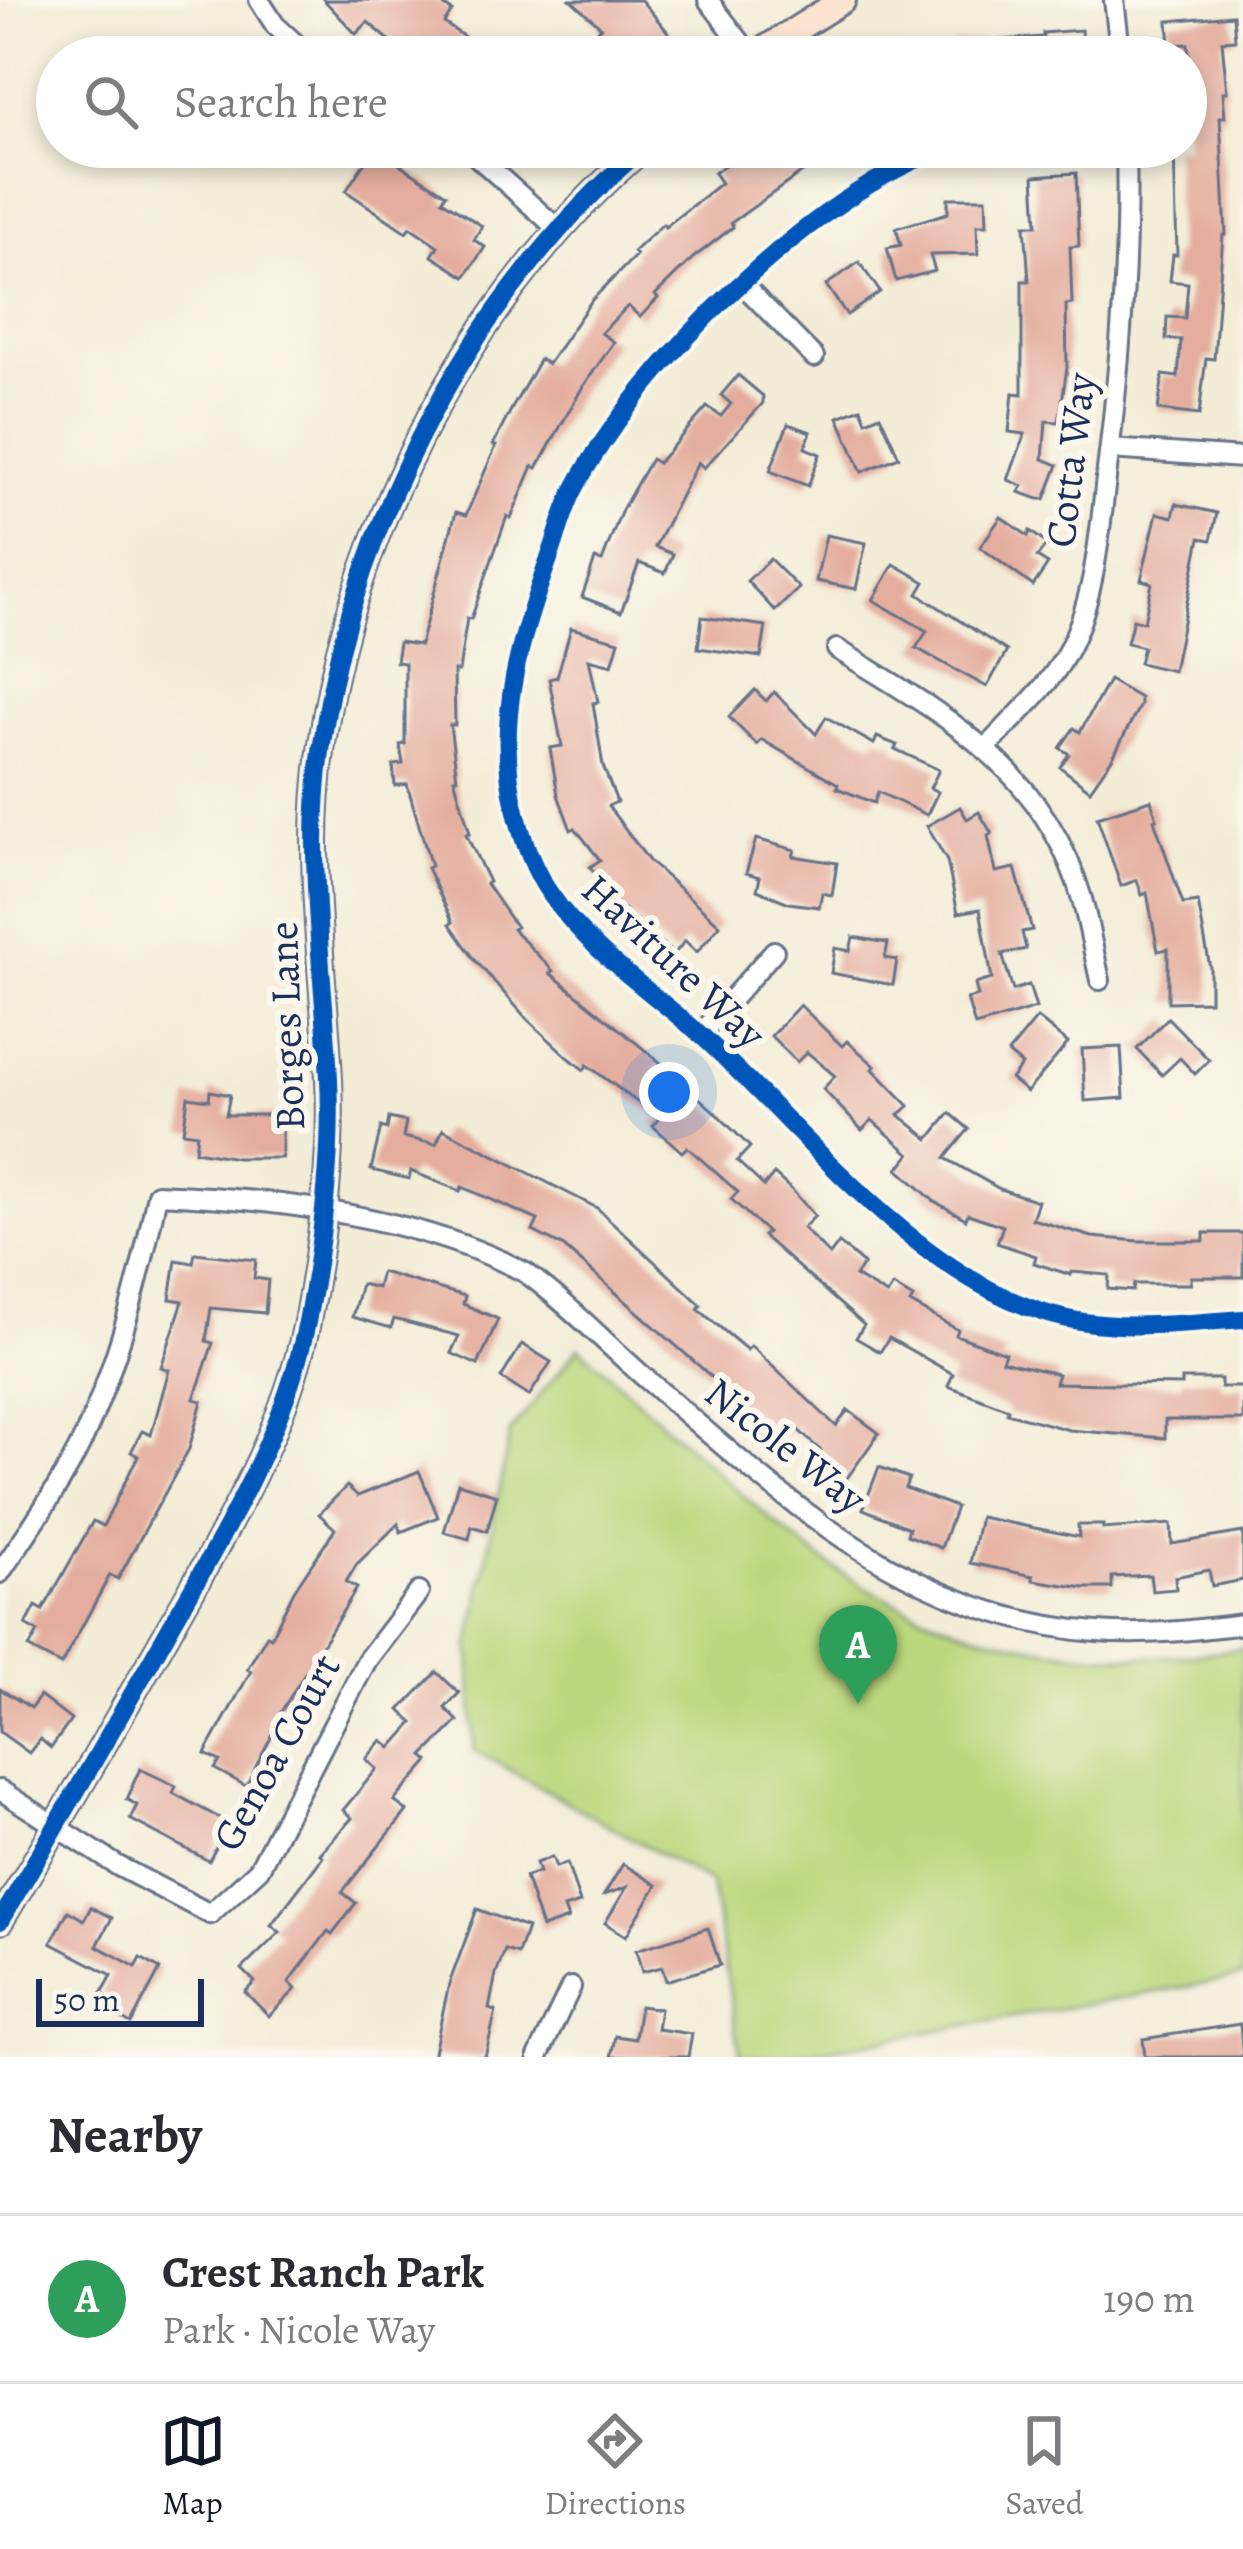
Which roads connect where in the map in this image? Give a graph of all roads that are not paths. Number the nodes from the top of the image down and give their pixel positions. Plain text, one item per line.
1 (259, 0) edge
2 (708, 0) edge
3 (843, 0) edge
4 (1114, 0) edge
5 (287, 36) edge
6 (736, 36) edge
7 (786, 36) edge
8 (1118, 36) edge
9 (490, 168) edge
10 (622, 168) edge
11 (901, 168) edge
12 (1127, 168) edge
13 (558, 229) junction
14 (742, 284) junction
15 (814, 357) dead end
16 (1110, 449) junction
17 (1243, 458) edge
18 (837, 649) dead end
19 (987, 747) junction
20 (774, 951) dead end
21 (1100, 980) dead end
22 (700, 1035) junction
23 (324, 1213) junction
24 (1243, 1319) edge
25 (0, 1573) edge
26 (419, 1592) dead end
27 (1243, 1624) edge
28 (0, 1790) edge
29 (56, 1828) junction
30 (0, 1922) edge
31 (571, 1987) dead end
32 (538, 2057) edge

1 - 5 street
2 - 6 street
3 - 7 street
4 - 8 street
9 - 13 street
10 - 13 street, Borges Lane
11 - 14 street, Haviture Way
12 - 16 street, Cotta Way
13 - 23 street, Borges Lane
14 - 15 street
14 - 22 street, Haviture Way
16 - 17 street
16 - 19 street, Cotta Way
18 - 19 street
19 - 21 street
20 - 22 street
22 - 24 street, Haviture Way
23 - 25 street, Nicole Way
23 - 27 street, Nicole Way
23 - 29 street, Borges Lane
26 - 29 street, Genoa Court
28 - 29 street
29 - 30 street, Borges Lane
31 - 32 street

